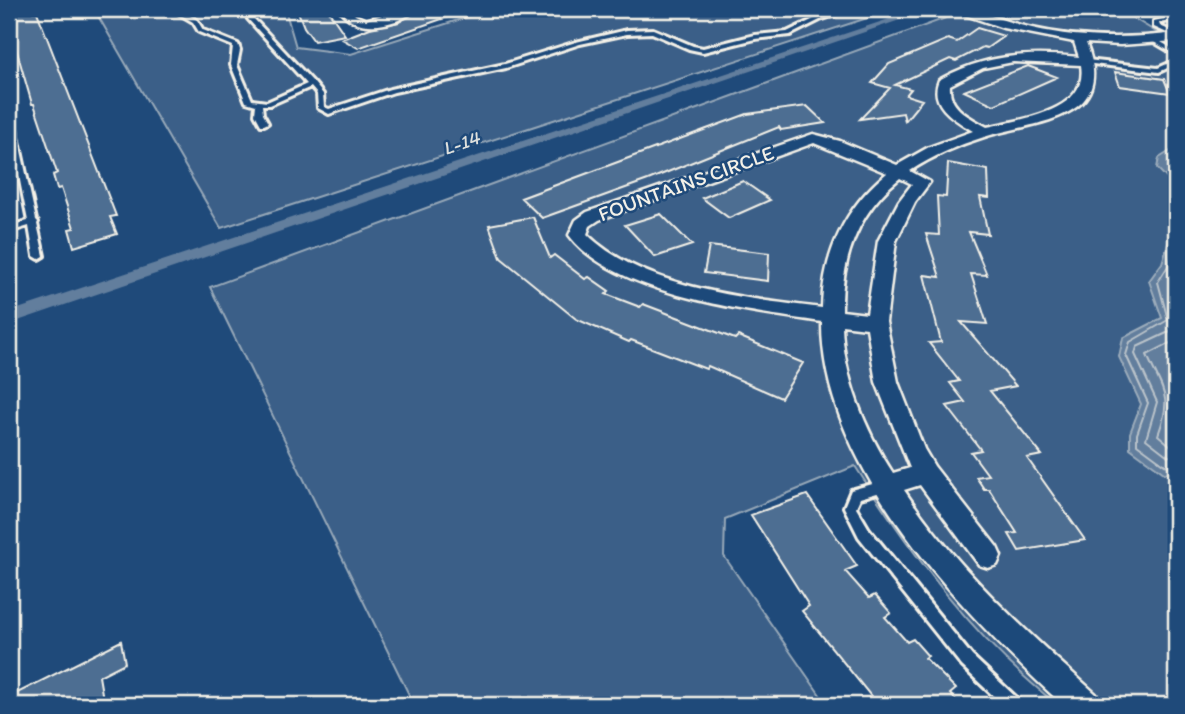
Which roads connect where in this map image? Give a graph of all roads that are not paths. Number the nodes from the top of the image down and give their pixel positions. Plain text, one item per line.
1 (174, 9) edge
2 (261, 9) edge
3 (345, 9) edge
4 (412, 9) edge
5 (851, 9) edge
6 (934, 9) edge
7 (953, 11) edge
8 (1176, 18) edge
9 (1176, 36) edge
10 (1078, 38) junction
11 (1154, 40) junction
12 (1176, 54) edge
13 (1087, 62) junction
14 (1176, 62) edge
15 (312, 85) junction
16 (258, 105) junction
17 (9, 109) edge
18 (329, 112) junction
19 (325, 121) dead end
20 (264, 123) dead end
21 (985, 132) junction
22 (900, 171) junction
23 (34, 222) junction
24 (9, 229) edge
25 (39, 256) dead end
26 (830, 316) junction
27 (876, 322) junction
28 (925, 473) junction
29 (888, 485) junction
30 (988, 556) dead end
31 (1014, 705) edge
32 (1084, 705) edge

1 - 16 lane
2 - 15 lane
3 - 4 street
5 - 18 lane
6 - 7 lane
7 - 10 street
8 - 9 lane
9 - 11 street
10 - 11 street
10 - 13 street
11 - 12 lane
13 - 14 lane
13 - 21 street
13 - 21 street
15 - 16 lane
15 - 18 lane
16 - 20 lane
17 - 23 lane
18 - 19 lane
21 - 22 street
22 - 26 street
22 - 26 street, FOUNTAINS CIRCLE
22 - 27 street
23 - 24 lane
23 - 25 lane
26 - 27 street
26 - 29 street
27 - 28 street
28 - 29 street
28 - 30 street
29 - 31 lane
29 - 32 street

